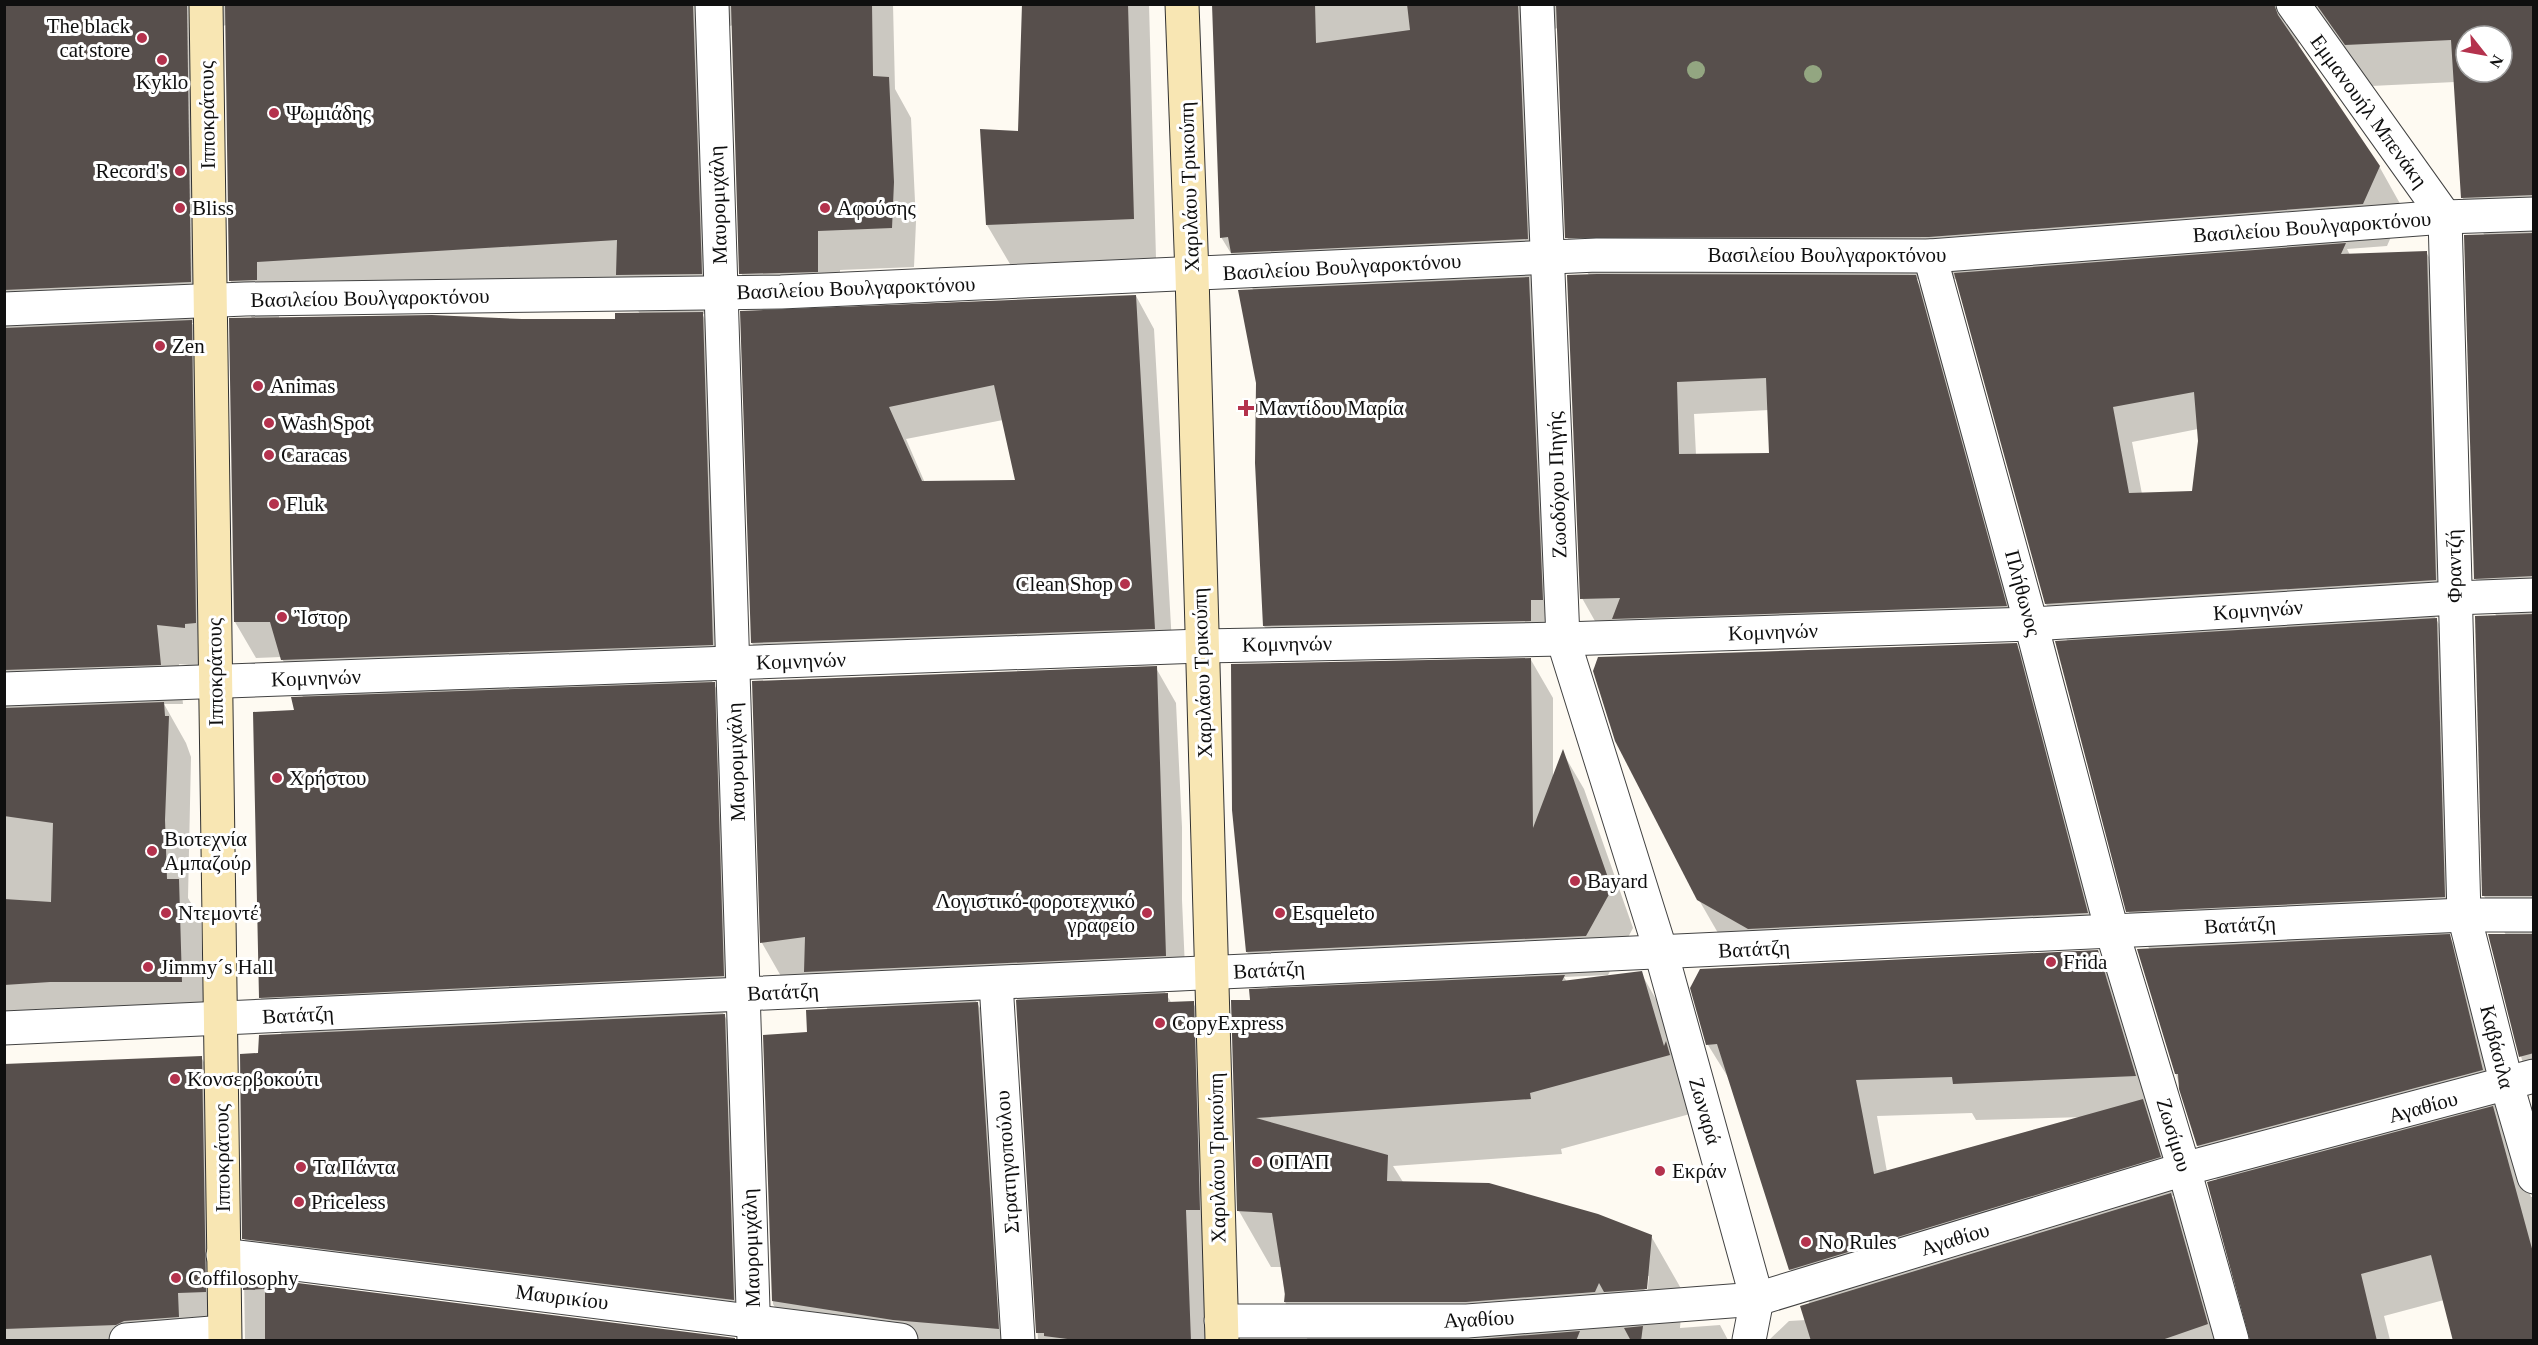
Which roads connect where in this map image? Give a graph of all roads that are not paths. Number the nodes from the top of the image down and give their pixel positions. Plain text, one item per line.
1 (206, 4) edge
2 (712, 4) edge
3 (1182, 4) edge
4 (1537, 4) edge
5 (2293, 4) edge
6 (2534, 214) edge
7 (2445, 217) junction
8 (1930, 256) junction
9 (1547, 257) junction
10 (1192, 275) junction
11 (721, 293) junction
12 (210, 301) junction
13 (4, 309) edge
14 (2534, 595) edge
15 (2454, 598) junction
16 (2031, 624) junction
17 (1563, 639) junction
18 (1201, 646) junction
19 (733, 663) junction
20 (216, 681) junction
21 (4, 689) edge
22 (2464, 915) junction
23 (2534, 915) edge
24 (2112, 931) junction
25 (1661, 952) junction
26 (1213, 972) junction
27 (996, 983) junction
28 (743, 994) junction
29 (220, 1018) junction
30 (4, 1028) edge
31 (2520, 1081) edge
32 (2184, 1169) junction
33 (2534, 1177) edge
34 (223, 1255) junction
35 (1757, 1299) junction
36 (754, 1331) edge
37 (1221, 1331) edge
38 (1466, 1331) edge
39 (224, 1336) edge
40 (126, 1340) edge
41 (901, 1341) edge
42 (1018, 1341) edge
43 (1749, 1341) edge
44 (2232, 1341) edge

1 - 12 street, Ιπποκράτους
2 - 11 street, Μαυρομιχάλη
3 - 10 street, Χαριλάου Τρικούπη
4 - 9 street, Ζωοδόχου Πηγής
5 - 7 street, Εμμανουήλ Μπενάκη
6 - 7 street, Βασιλείου Βουλγαροκτόνου
7 - 8 street, Βασιλείου Βουλγαροκτόνου
7 - 15 street, Φραντζή
8 - 9 street, Βασιλείου Βουλγαροκτόνου
8 - 16 street, Πλήθωνος
9 - 10 street, Βασιλείου Βουλγαροκτόνου
9 - 17 street, Ζωοδόχου Πηγής
10 - 11 street, Βασιλείου Βουλγαροκτόνου
10 - 18 street, Χαριλάου Τρικούπη
11 - 12 street, Βασιλείου Βουλγαροκτόνου
11 - 19 street, Μαυρομιχάλη
12 - 13 street, Βασιλείου Βουλγαροκτόνου
12 - 20 street, Ιπποκράτους
14 - 15 street, Κομνηνών
15 - 16 street, Κομνηνών
15 - 22 street, Φραντζή
16 - 17 street, Κομνηνών
16 - 24 street, Πλήθωνος
17 - 18 street, Κομνηνών
17 - 25 street, Ζωοδόχου Πηγής
18 - 19 street, Κομνηνών
18 - 26 street, Χαριλάου Τρικούπη
19 - 20 street, Κομνηνών
19 - 28 street, Μαυρομιχάλη
20 - 21 street, Κομνηνών
20 - 29 street, Ιπποκράτους
22 - 23 street, Βατάτζη
22 - 24 street, Βατάτζη
22 - 31 street, Καβάσιλα
24 - 25 street, Βατάτζη
24 - 32 street, Ζωσίμου
25 - 26 street, Βατάτζη
25 - 35 street, Ζωναρά
26 - 27 street, Βατάτζη
26 - 37 street, Χαριλάου Τρικούπη
27 - 28 street, Βατάτζη
27 - 42 street, Στρατηγοπούλου
28 - 29 street, Βατάτζη
28 - 36 street, Μαυρομιχάλη
29 - 30 street, Βατάτζη
29 - 34 street, Ιπποκράτους
31 - 32 street, Αγαθίου
31 - 33 street, Καβάσιλα
32 - 35 street, Αγαθίου
32 - 44 street, Ζωσίμου
34 - 36 street, Μαυρικίου
34 - 39 street, Ιπποκράτους
35 - 38 street, Αγαθίου
35 - 43 street, Ζωναρά
36 - 41 street, Μαυρικίου
37 - 38 street, Αγαθίου
39 - 40 street

